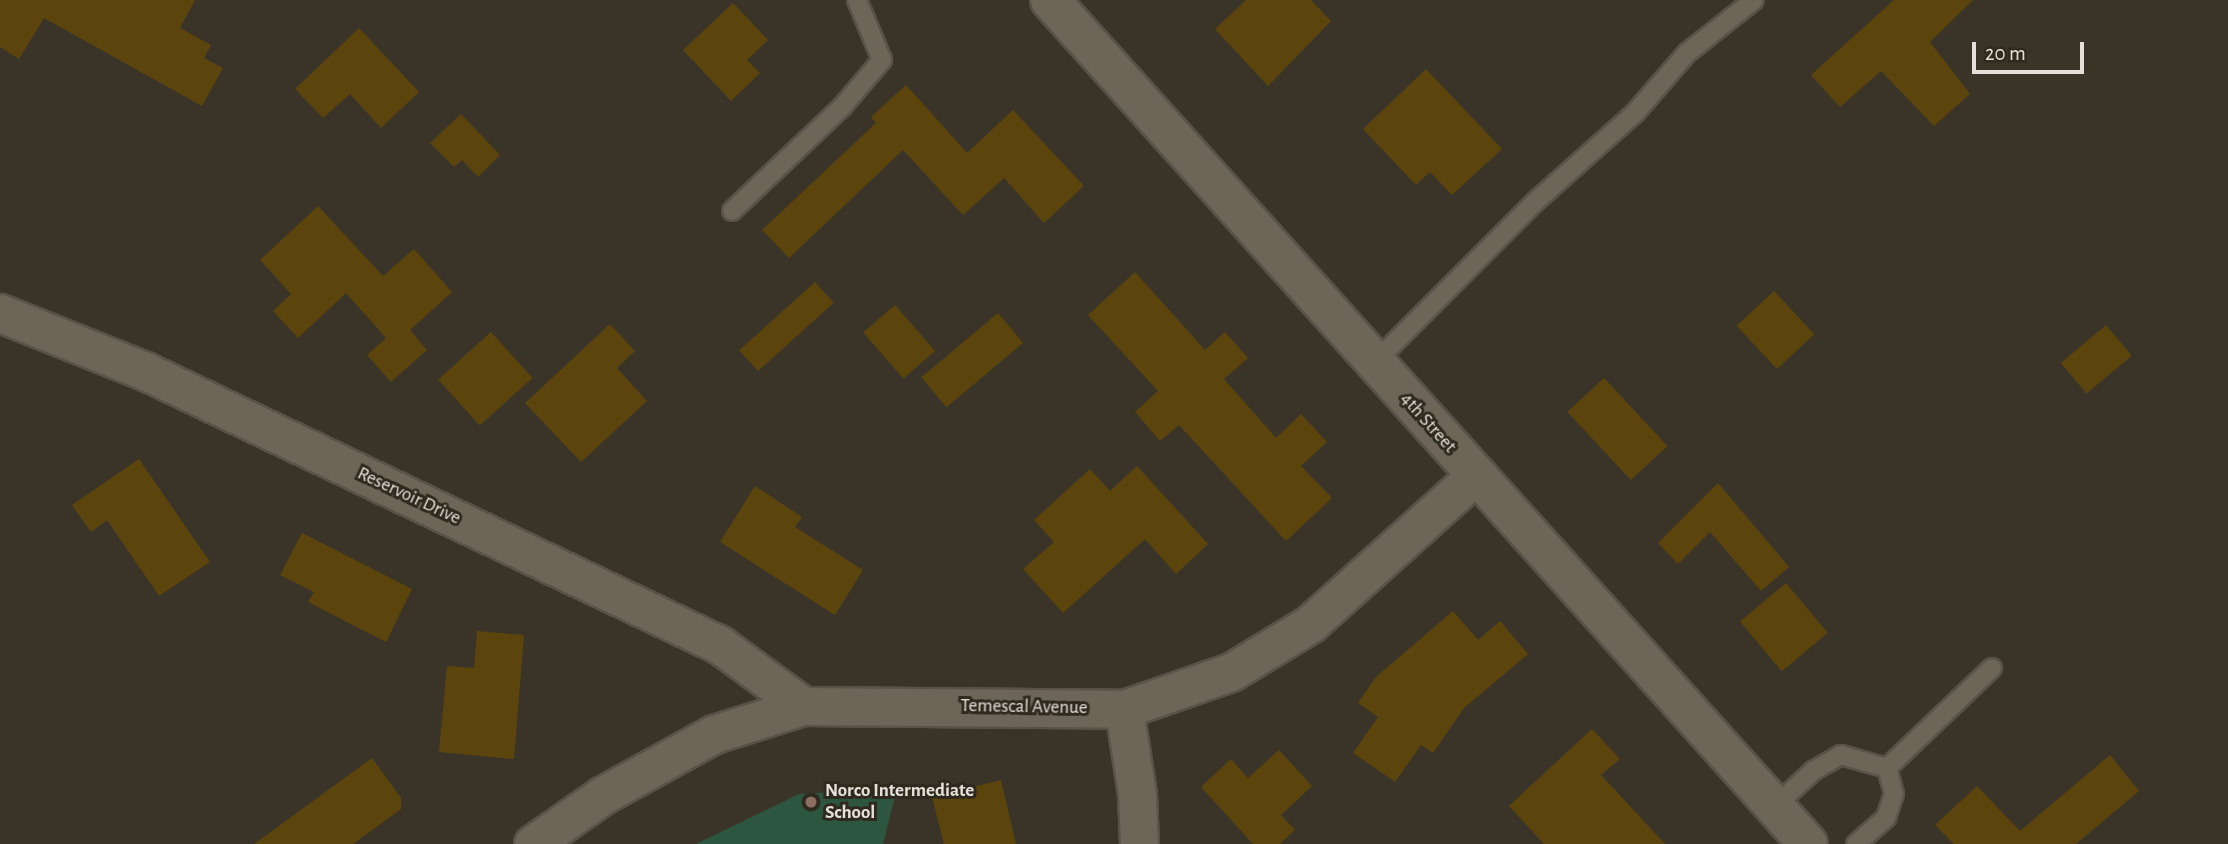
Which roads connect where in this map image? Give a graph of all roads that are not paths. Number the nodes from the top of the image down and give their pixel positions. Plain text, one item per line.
1 (857, 0) edge
2 (1050, 0) edge
3 (1754, 0) edge
4 (732, 211) dead end
5 (0, 313) edge
6 (1374, 363) junction
7 (1475, 476) junction
8 (1992, 668) dead end
9 (803, 706) junction
10 (1124, 709) junction
11 (1887, 768) junction
12 (1774, 807) junction
13 (533, 844) edge
14 (1139, 844) edge
15 (1808, 844) edge
16 (1856, 844) edge

1 - 4 lane
2 - 6 street, 4th Street
3 - 6 lane
5 - 9 street, Reservoir Drive
6 - 7 street, 4th Street
7 - 10 street, Temescal Avenue
7 - 12 street, 4th Street
8 - 11 lane
9 - 10 street, Temescal Avenue
9 - 13 street, Temescal Avenue
10 - 14 street
11 - 12 lane
11 - 16 lane
12 - 15 street, 4th Street

